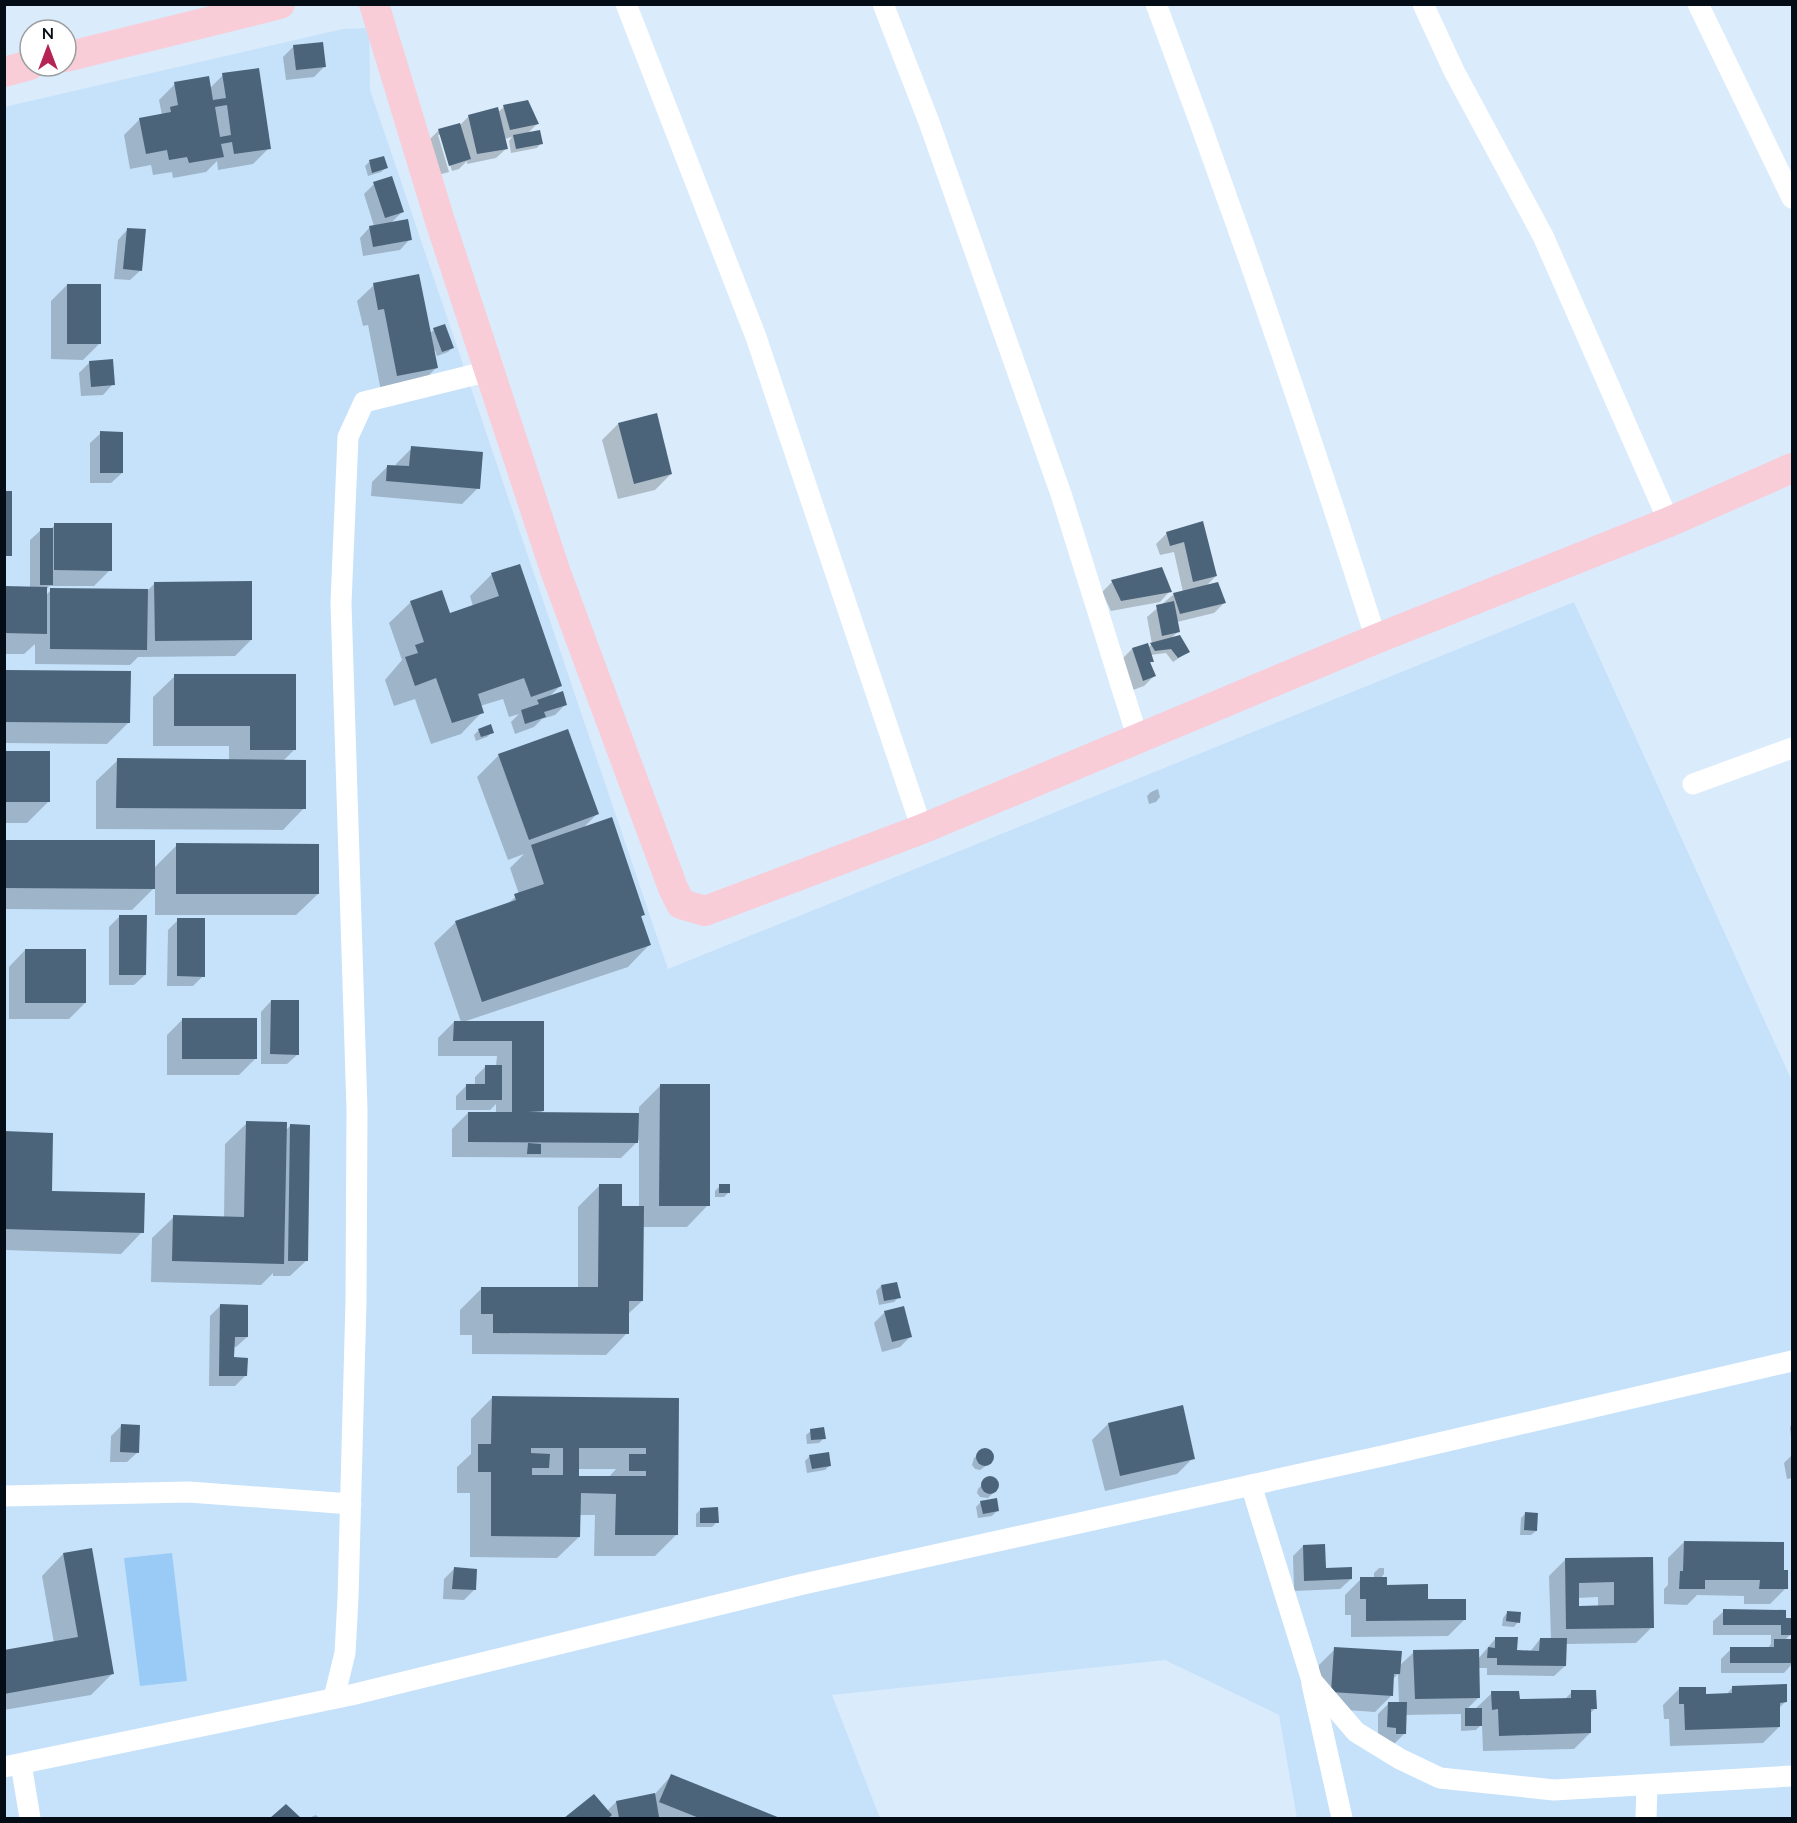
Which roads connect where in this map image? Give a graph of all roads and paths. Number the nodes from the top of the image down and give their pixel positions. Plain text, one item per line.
1 (280, 4) edge
2 (374, 4) edge
3 (626, 4) edge
4 (883, 4) edge
5 (1156, 4) edge
6 (1423, 4) edge
7 (1698, 4) edge
8 (78, 54) edge
9 (1792, 198) edge
10 (489, 371) junction
11 (1792, 468) edge
12 (1669, 522) junction
13 (1376, 639) junction
14 (1138, 739) junction
15 (1792, 748) edge
16 (1693, 784) dead end
17 (922, 829) junction
18 (1792, 1361) edge
19 (1251, 1485) junction
20 (4, 1496) edge
21 (351, 1504) junction
22 (1311, 1681) junction
23 (334, 1698) junction
24 (13, 1766) edge
25 (1792, 1776) edge
26 (1647, 1785) junction
27 (30, 1818) edge
28 (1342, 1818) edge
29 (1646, 1818) edge

1 - 8 main road
2 - 10 main road
3 - 17 street
4 - 14 street
5 - 13 street
6 - 12 street
7 - 9 street
10 - 17 main road
10 - 21 street
11 - 12 main road
12 - 13 main road
13 - 14 main road
14 - 17 main road
15 - 16 street
18 - 19 street
19 - 22 street
19 - 23 street
20 - 21 street
21 - 23 street
22 - 26 street
22 - 28 street
23 - 24 street
24 - 27 street
25 - 26 street
26 - 29 street

